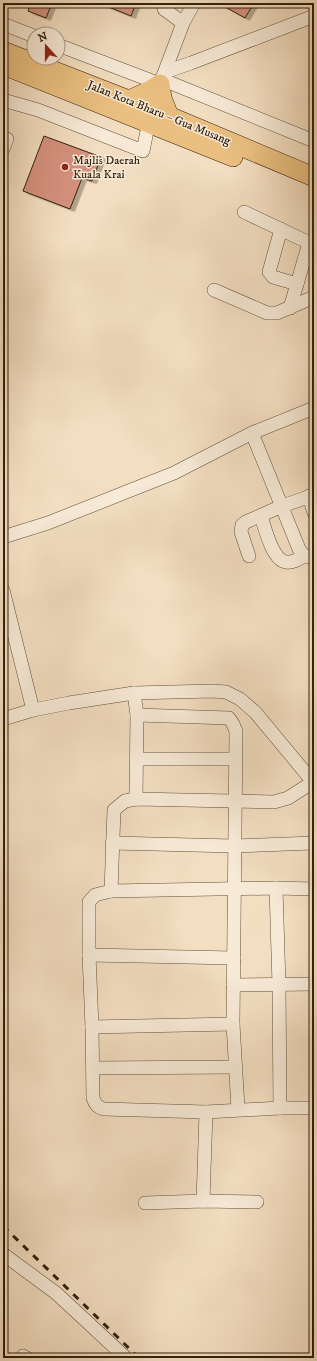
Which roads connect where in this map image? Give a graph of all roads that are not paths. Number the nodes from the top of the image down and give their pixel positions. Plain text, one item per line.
1 (163, 3) edge
2 (194, 3) edge
3 (314, 16) edge
4 (183, 23) junction
5 (3, 24) edge
6 (26, 33) edge
7 (66, 48) edge
8 (3, 50) edge
9 (3, 65) edge
10 (162, 78) junction
11 (3, 100) edge
12 (129, 100) junction
13 (156, 116) junction
14 (3, 137) edge
15 (314, 141) edge
16 (3, 149) edge
17 (314, 177) edge
18 (314, 190) edge
19 (244, 212) dead end
20 (281, 229) junction
21 (312, 244) edge
22 (297, 284) junction
23 (214, 290) dead end
24 (314, 297) edge
25 (290, 308) junction
26 (314, 408) edge
27 (252, 433) junction
28 (311, 496) edge
29 (282, 506) junction
30 (314, 513) edge
31 (261, 516) junction
32 (3, 537) edge
33 (249, 556) dead end
34 (309, 556) edge
35 (3, 590) edge
36 (134, 693) junction
37 (33, 710) junction
38 (137, 715) junction
39 (3, 719) edge
40 (137, 759) junction
41 (235, 760) junction
42 (314, 782) edge
43 (136, 800) junction
44 (235, 802) junction
45 (314, 842) edge
46 (112, 843) junction
47 (234, 846) junction
48 (276, 888) junction
49 (233, 889) junction
50 (314, 889) edge
51 (111, 891) junction
52 (89, 956) junction
53 (234, 958) junction
54 (314, 984) edge
55 (233, 985) junction
56 (279, 985) junction
57 (233, 1024) junction
58 (92, 1027) junction
59 (235, 1067) junction
60 (93, 1068) junction
61 (280, 1108) junction
62 (314, 1108) edge
63 (238, 1109) junction
64 (206, 1112) junction
65 (203, 1201) junction
66 (257, 1202) dead end
67 (145, 1203) dead end
68 (3, 1254) edge
69 (126, 1358) edge

1 - 4 street
2 - 4 street
3 - 10 street
4 - 10 street
5 - 6 street
7 - 10 street
8 - 12 highway, Jalan Kota Bharu – Gua Musang
9 - 13 highway, Jalan Kota Bharu – Gua Musang
10 - 12 highway
10 - 13 highway
10 - 15 street
11 - 13 street
12 - 13 highway, Jalan Kota Bharu – Gua Musang
13 - 17 highway, Jalan Kota Bharu – Gua Musang
13 - 18 highway, Jalan Kota Bharu – Gua Musang
14 - 16 street
19 - 20 street
20 - 21 street
20 - 22 street
21 - 22 street
22 - 25 street
23 - 25 street
24 - 25 street
26 - 27 street
27 - 29 street
27 - 32 street
28 - 29 street
28 - 30 street
29 - 31 street
29 - 34 street
31 - 33 street
31 - 34 street
35 - 37 street
36 - 37 street
36 - 38 street
36 - 42 street
37 - 39 street
38 - 40 street
38 - 41 street
40 - 41 street
40 - 43 street
41 - 44 street
42 - 44 street
43 - 44 street
43 - 46 street
44 - 47 street
45 - 47 street
46 - 47 street
46 - 51 street
47 - 49 street
48 - 49 street
48 - 50 street
48 - 56 street
49 - 51 street
49 - 53 street
51 - 52 street
52 - 53 street
52 - 58 street
53 - 55 street
54 - 56 street
55 - 56 street
55 - 57 street
56 - 61 street
57 - 58 street
57 - 59 street
58 - 60 street
59 - 60 street
59 - 63 street
60 - 64 street
61 - 62 street
61 - 63 street
63 - 64 street
64 - 65 street
65 - 66 street
65 - 67 street
68 - 69 street

